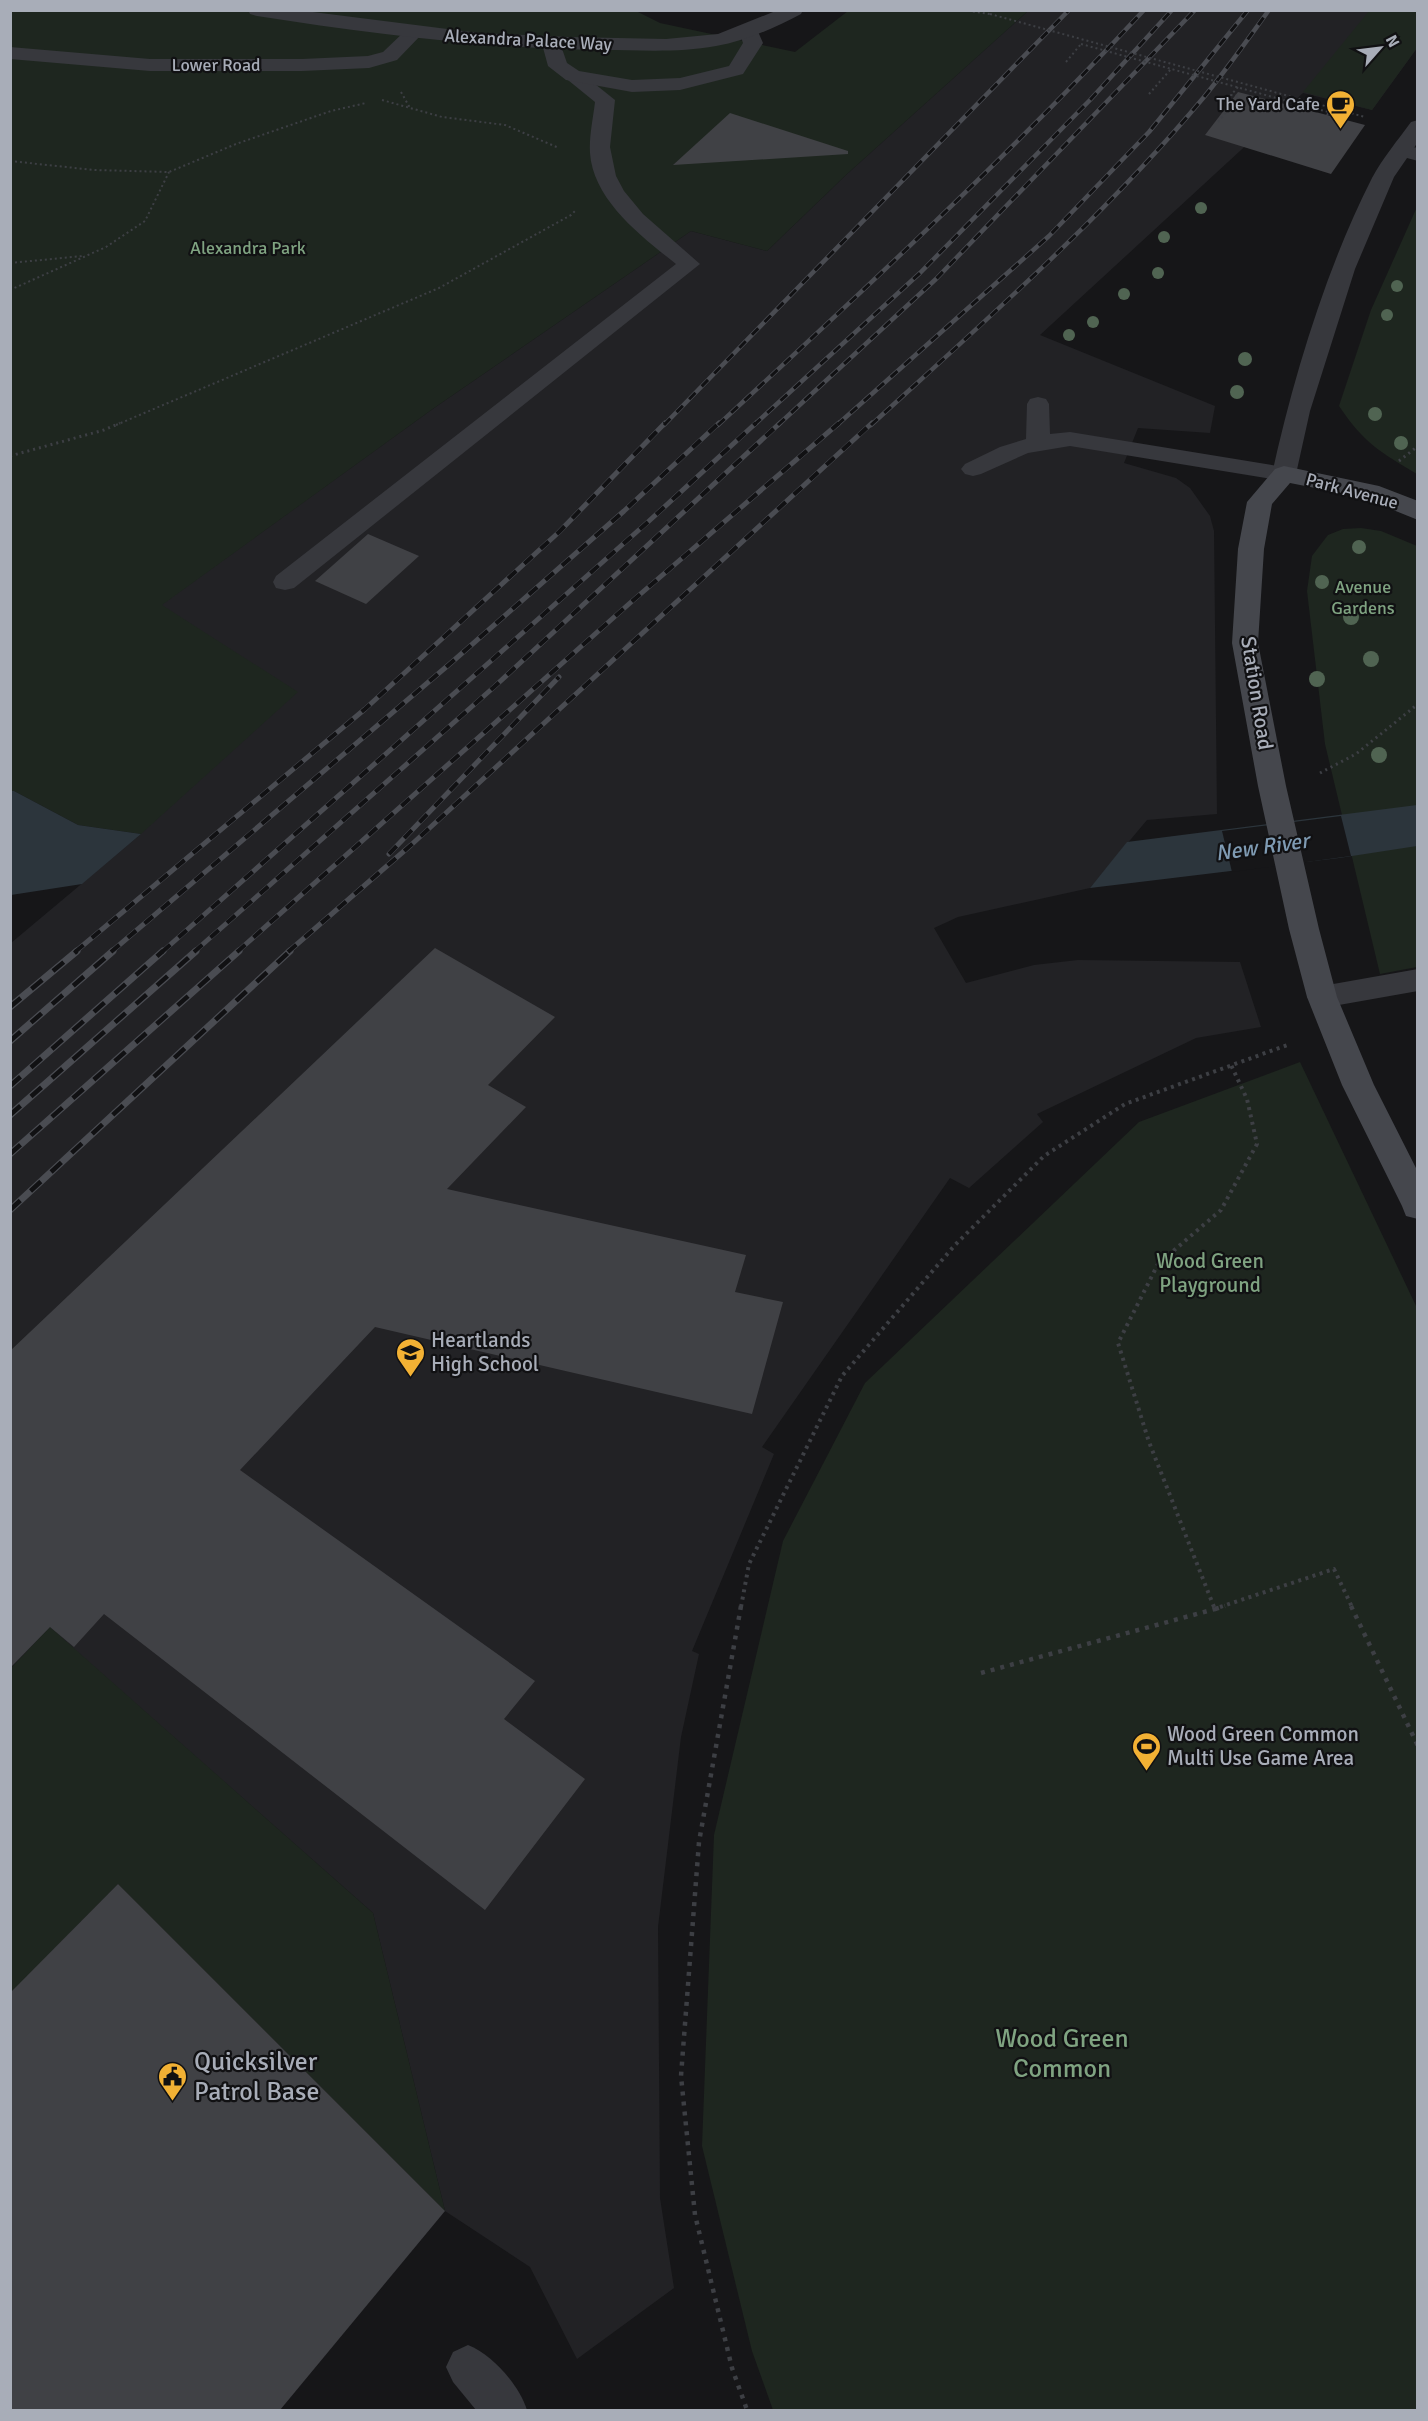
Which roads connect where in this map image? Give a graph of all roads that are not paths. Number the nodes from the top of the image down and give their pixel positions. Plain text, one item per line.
1 (257, 10) edge
2 (794, 10) edge
3 (748, 31) junction
4 (413, 34) junction
5 (552, 44) junction
6 (10, 53) edge
7 (573, 76) junction
8 (1418, 126) edge
9 (1410, 153) edge
10 (1038, 404) dead end
11 (1038, 442) junction
12 (973, 469) dead end
13 (1284, 474) junction
14 (1418, 512) edge
15 (285, 582) dead end
16 (1418, 981) edge
17 (1322, 997) junction
18 (1418, 1206) edge
19 (468, 2367) dead end
20 (505, 2410) edge

1 - 4 street, Alexandra Palace Way
2 - 3 street, Alexandra Palace Way
3 - 5 street, Alexandra Palace Way
3 - 7 street
4 - 5 street, Alexandra Palace Way
4 - 6 lane, Lower Road
5 - 7 street
7 - 15 lane
8 - 9 street, Station Road
9 - 13 street, Station Road
10 - 11 lane
11 - 12 lane
11 - 13 lane
13 - 14 main road, Park Avenue
13 - 17 main road, Station Road
16 - 17 lane
17 - 18 main road, Station Road
19 - 20 lane

